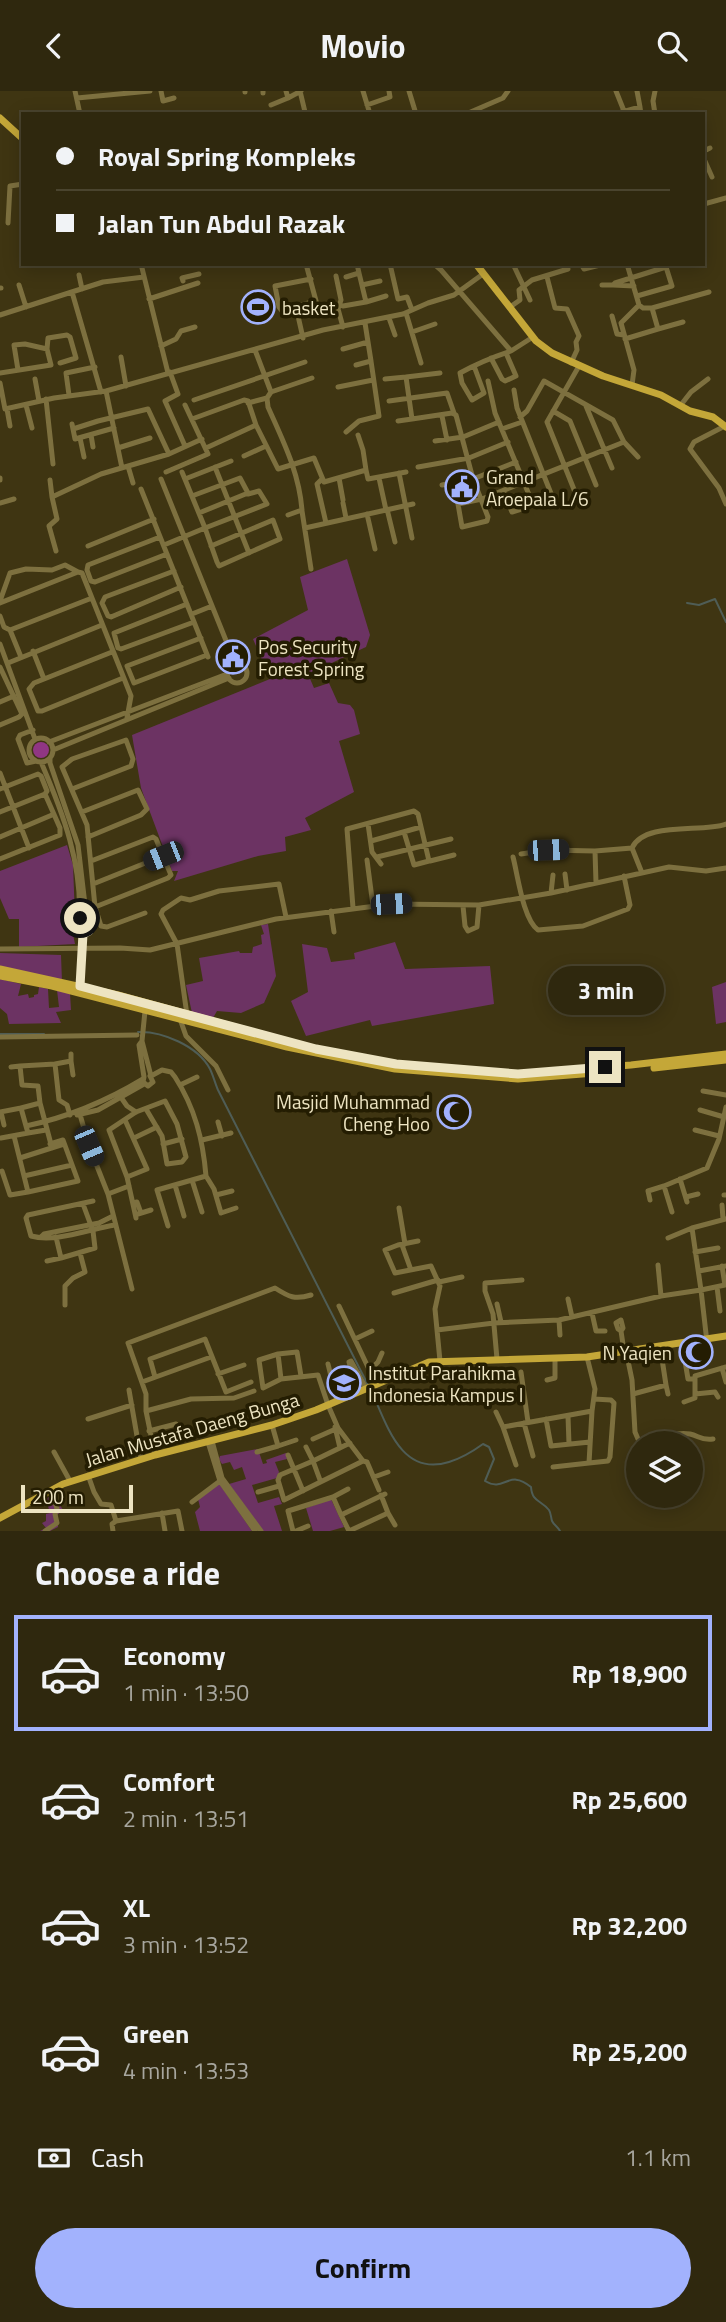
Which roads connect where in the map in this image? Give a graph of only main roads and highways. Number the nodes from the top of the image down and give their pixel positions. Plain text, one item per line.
1 (2, 124) edge
2 (21, 138) edge
3 (477, 266) edge
4 (726, 427) edge
5 (0, 969) edge
6 (0, 976) edge
7 (182, 1016) junction
8 (726, 1059) edge
9 (726, 1336) edge
10 (0, 1518) edge

1 - 2 main road
3 - 4 main road
5 - 7 main road
6 - 7 main road
7 - 8 main road
9 - 10 main road, Jalan Mustafa Daeng Bunga

